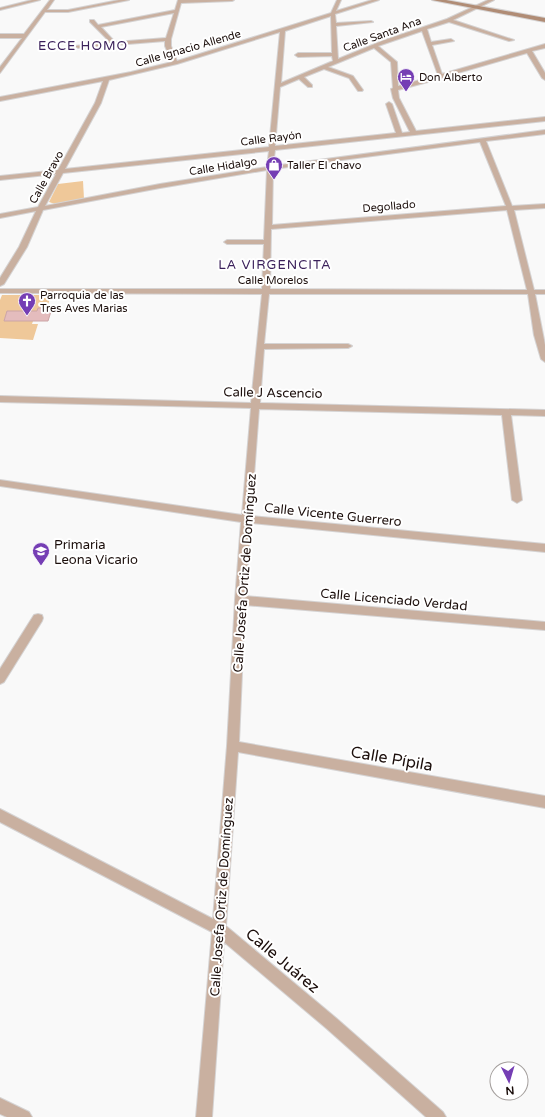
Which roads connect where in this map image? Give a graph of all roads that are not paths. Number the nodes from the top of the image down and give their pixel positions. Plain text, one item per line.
1 (35, 0) edge
2 (52, 0) edge
3 (127, 0) edge
4 (232, 0) edge
5 (339, 0) edge
6 (377, 0) edge
7 (435, 0) edge
8 (492, 0) edge
9 (180, 1) edge
10 (479, 7) junction
11 (0, 9) edge
12 (44, 11) junction
13 (177, 11) junction
14 (333, 13) junction
15 (175, 17) junction
16 (449, 20) junction
17 (545, 20) edge
18 (92, 21) dead end
19 (371, 22) dead end
20 (138, 24) dead end
21 (335, 25) junction
22 (99, 26) junction
23 (424, 29) junction
24 (282, 30) junction
25 (0, 36) edge
26 (26, 36) junction
27 (168, 39) junction
28 (511, 40) dead end
29 (451, 41) dead end
30 (114, 43) junction
31 (430, 44) junction
32 (78, 46) dead end
33 (374, 46) junction
34 (545, 46) edge
35 (529, 51) junction
36 (335, 54) junction
37 (298, 55) dead end
38 (335, 61) junction
39 (175, 63) junction
40 (324, 67) junction
41 (0, 71) edge
42 (300, 77) junction
43 (441, 77) junction
44 (107, 78) junction
45 (545, 78) edge
46 (278, 86) junction
47 (310, 86) dead end
48 (394, 89) junction
49 (360, 90) dead end
50 (0, 100) edge
51 (389, 104) dead end
52 (545, 119) edge
53 (412, 132) junction
54 (545, 132) edge
55 (399, 134) junction
56 (483, 141) junction
57 (272, 148) junction
58 (270, 168) junction
59 (59, 173) junction
60 (0, 178) edge
61 (545, 206) edge
62 (511, 208) junction
63 (40, 209) junction
64 (0, 216) edge
65 (269, 227) junction
66 (227, 242) dead end
67 (268, 242) junction
68 (0, 284) edge
69 (0, 291) edge
70 (266, 291) junction
71 (531, 292) junction
72 (545, 292) edge
73 (348, 346) dead end
74 (260, 347) junction
75 (545, 359) edge
76 (0, 400) edge
77 (256, 404) junction
78 (506, 412) junction
79 (545, 413) edge
80 (0, 483) edge
81 (518, 500) dead end
82 (247, 519) junction
83 (545, 548) edge
84 (240, 600) junction
85 (38, 618) dead end
86 (545, 626) edge
87 (0, 679) edge
88 (233, 746) junction
89 (545, 802) edge
90 (0, 815) edge
91 (219, 929) junction
92 (0, 1106) edge
93 (24, 1117) edge
94 (204, 1117) edge
95 (438, 1117) edge

1 - 11 street
2 - 12 street
3 - 12 street
4 - 9 street
5 - 14 street
6 - 14 street, Calle Ignacio Allende
7 - 10 street
8 - 10 street, Calle Santa Ana
9 - 13 street
10 - 16 street, Calle Santa Ana
10 - 17 street
12 - 26 street
13 - 15 street
13 - 22 street
14 - 21 street
14 - 24 street, Calle Ignacio Allende
15 - 20 street
15 - 27 street
16 - 23 street, Calle Santa Ana
16 - 28 street
18 - 22 street
19 - 21 street
21 - 36 street
22 - 30 street
23 - 31 street
23 - 33 street, Calle Santa Ana
24 - 39 street, Calle Ignacio Allende
24 - 46 street, Calle Josefa Ortiz de Domínguez
25 - 26 street
26 - 41 street
27 - 30 street
27 - 39 street
29 - 31 street
30 - 32 street
31 - 43 street
33 - 38 street, Calle Santa Ana
33 - 48 street
34 - 35 street
35 - 43 street
35 - 45 street
36 - 37 street
36 - 38 street
38 - 40 street, Calle Santa Ana
39 - 44 street, Calle Ignacio Allende
40 - 42 street, Calle Santa Ana
40 - 49 street
42 - 46 street, Calle Santa Ana
42 - 47 street
43 - 48 street
44 - 50 street, Calle Ignacio Allende
44 - 59 street, Calle Bravo
46 - 57 street, Calle Josefa Ortiz de Domínguez
48 - 53 street
51 - 55 street
52 - 53 street, Calle Rayón
53 - 55 street, Calle Rayón
54 - 56 street, Calle Hidalgo
55 - 57 street, Calle Rayón
56 - 58 street, Calle Hidalgo
56 - 62 street
57 - 58 street, Calle Josefa Ortiz de Domínguez
57 - 59 street, Calle Rayón
58 - 63 street, Calle Hidalgo
58 - 65 street, Calle Josefa Ortiz de Domínguez
59 - 60 street, Calle Rayón
59 - 63 street, Calle Bravo
61 - 62 street, Degollado
62 - 65 street, Degollado
62 - 71 street
63 - 64 street, Calle Hidalgo
63 - 68 street, Calle Bravo
65 - 67 street, Calle Josefa Ortiz de Domínguez
66 - 67 street
67 - 70 street, Calle Josefa Ortiz de Domínguez
69 - 70 street, Calle Morelos
70 - 71 street, Calle Morelos
70 - 74 street, Calle Josefa Ortiz de Domínguez
71 - 72 street, Calle Morelos
71 - 75 street
73 - 74 street
74 - 77 street, Calle Josefa Ortiz de Domínguez
76 - 77 street, Calle J Ascencio
77 - 78 street, Calle J Ascencio
77 - 82 street, Calle Josefa Ortiz de Domínguez
78 - 79 street, Calle J Ascencio
78 - 81 street
80 - 82 street, Calle Vicente Guerrero
82 - 83 street, Calle Vicente Guerrero
82 - 84 street, Calle Josefa Ortiz de Domínguez
84 - 86 street, Calle Licenciado Verdad
84 - 88 street, Calle Josefa Ortiz de Domínguez
85 - 87 street
88 - 89 street, Calle Pípila
88 - 91 street, Calle Josefa Ortiz de Domínguez
90 - 91 street, Calle Juárez
91 - 94 street, Calle Josefa Ortiz de Domínguez
91 - 95 street, Calle Juárez
92 - 93 street

